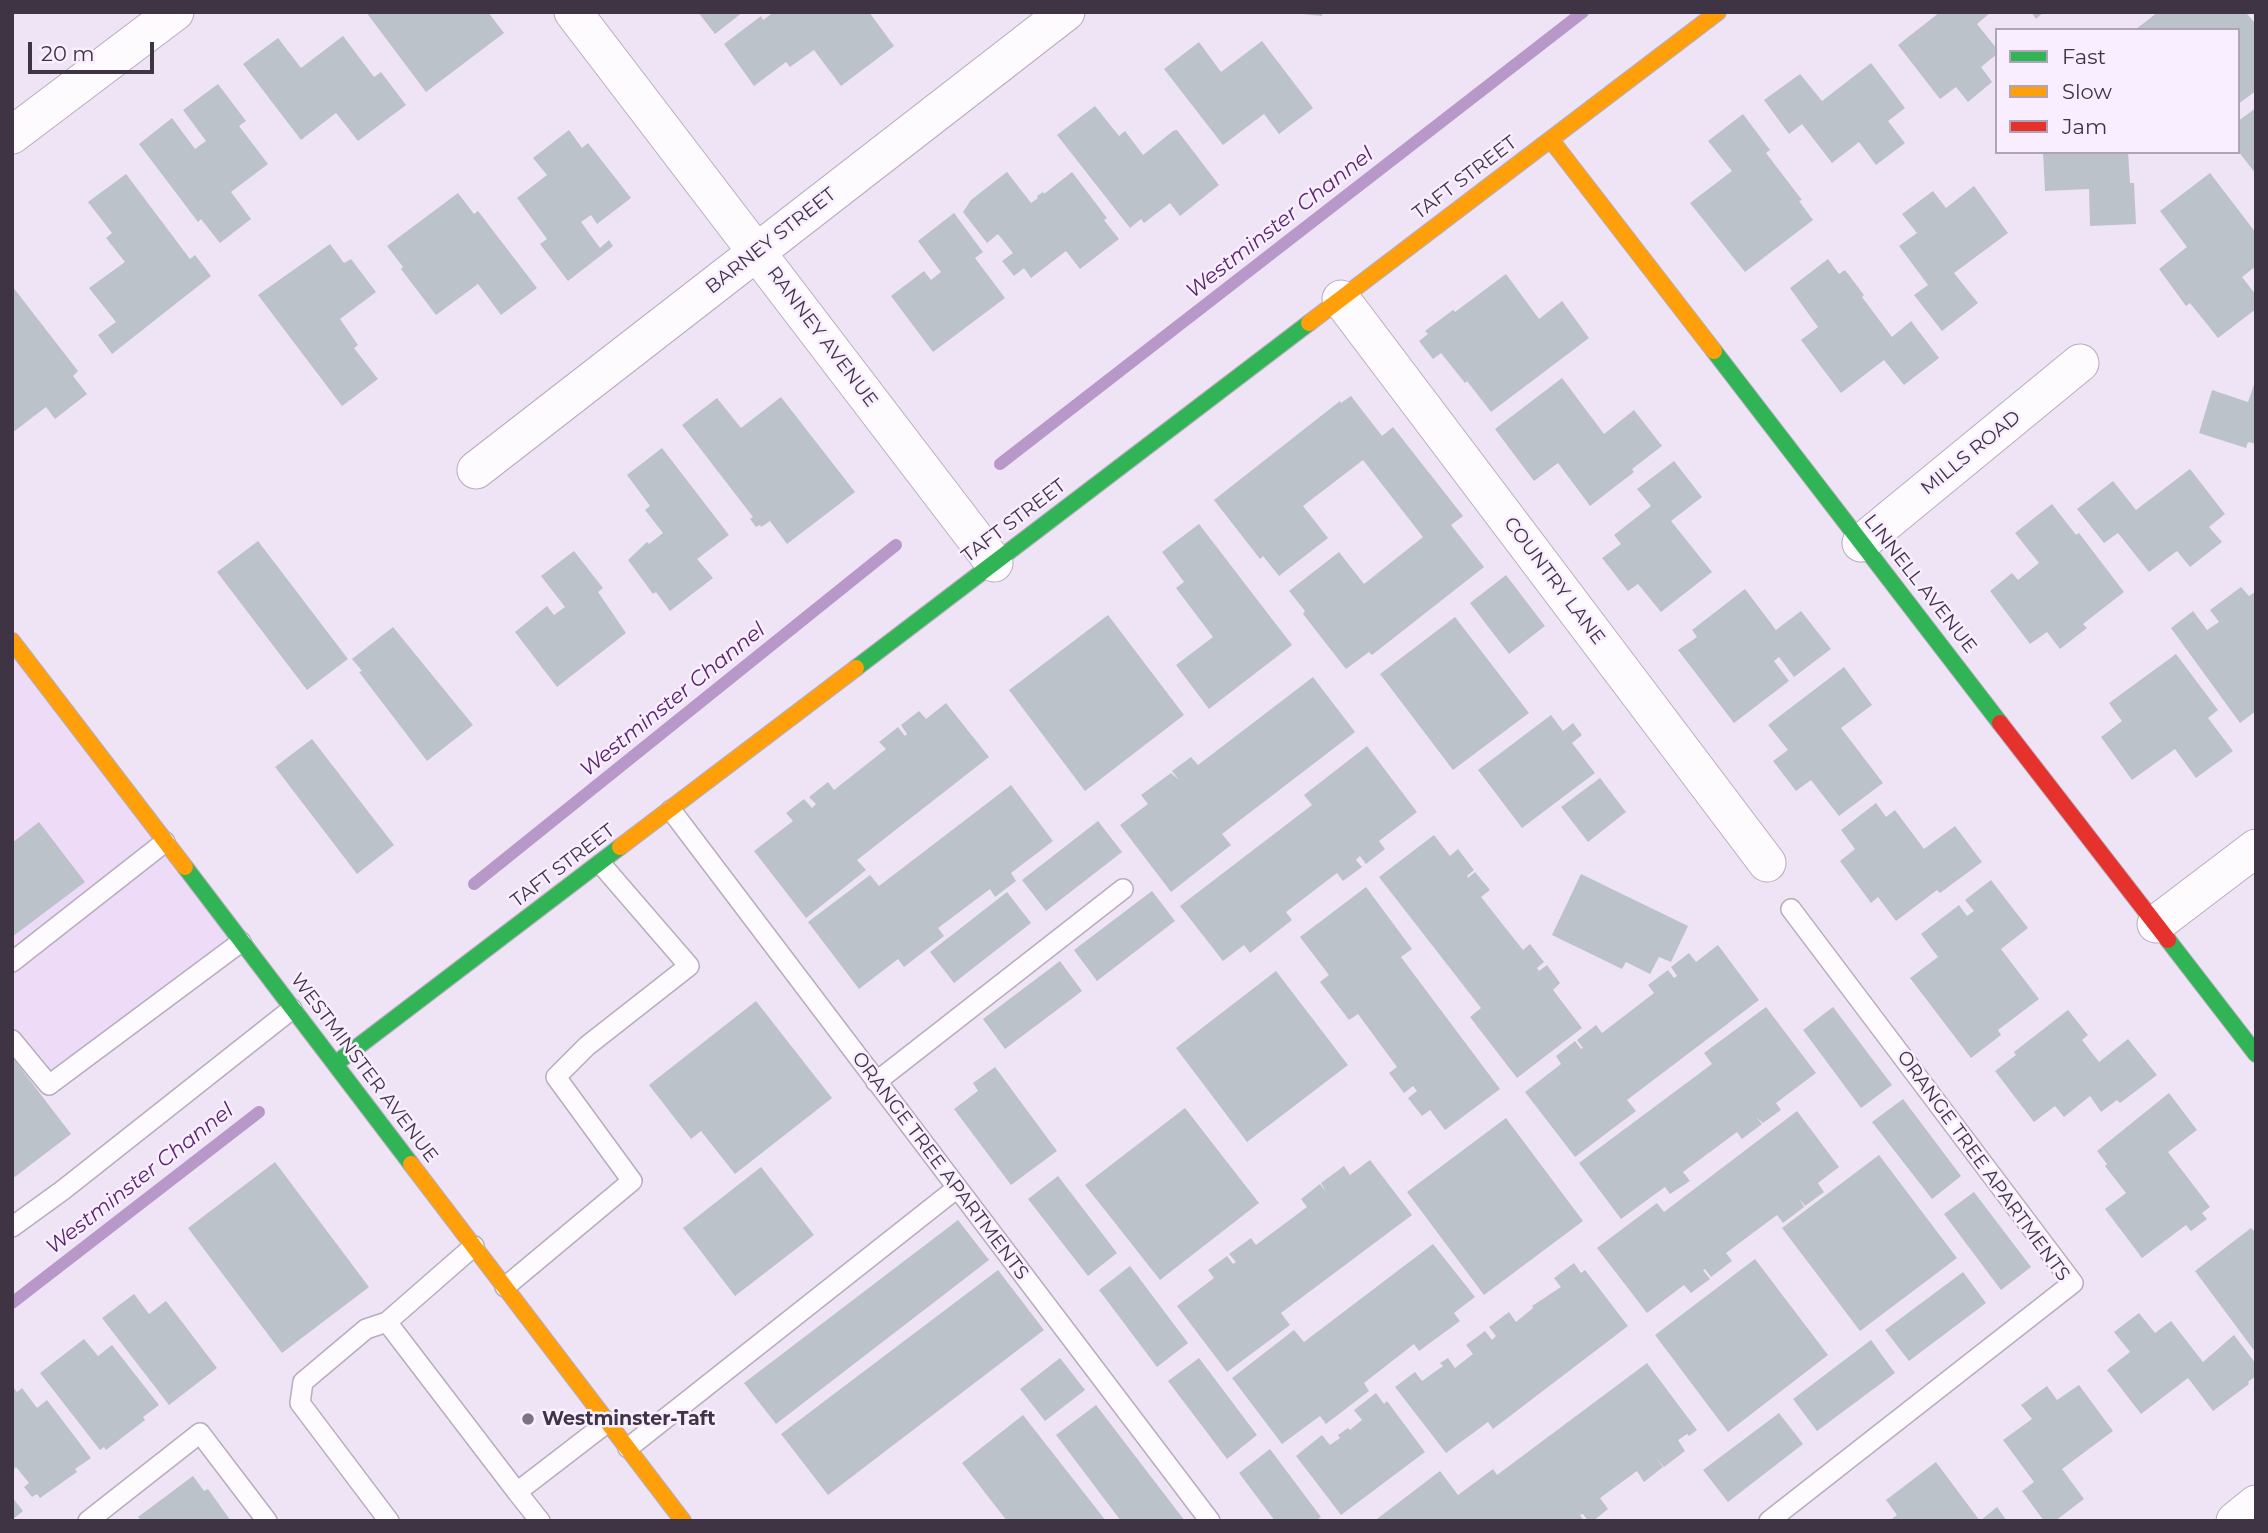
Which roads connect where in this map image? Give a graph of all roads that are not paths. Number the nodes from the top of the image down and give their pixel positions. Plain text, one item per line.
1 (175, 12) edge
2 (573, 12) edge
3 (1066, 12) edge
4 (1718, 12) edge
5 (12, 135) edge
6 (1550, 139) junction
7 (757, 252) junction
8 (1341, 299) junction
9 (2080, 363) dead end
10 (476, 470) dead end
11 (1861, 543) junction
12 (994, 563) junction
13 (12, 641) edge
14 (671, 810) junction
15 (165, 842) junction
16 (2256, 848) edge
17 (1768, 863) dead end
18 (601, 864) junction
19 (1124, 889) dead end
20 (1791, 909) dead end
21 (2156, 924) junction
22 (241, 942) junction
23 (12, 962) edge
24 (292, 1009) junction
25 (12, 1040) edge
26 (2256, 1054) edge
27 (335, 1064) junction
28 (876, 1082) junction
29 (957, 1188) junction
30 (12, 1227) edge
31 (474, 1246) junction
32 (505, 1287) junction
33 (387, 1322) junction
34 (608, 1422) junction
35 (628, 1448) junction
36 (517, 1492) junction
37 (2256, 1504) edge
38 (88, 1521) edge
39 (267, 1521) edge
40 (389, 1521) edge
41 (540, 1521) edge
42 (683, 1521) edge
43 (1210, 1521) edge
44 (1769, 1521) edge
45 (2235, 1521) edge

1 - 5 street
2 - 7 street, RANNEY AVENUE
3 - 7 street, BARNEY STREET
4 - 6 street, TAFT STREET
6 - 8 street, TAFT STREET
6 - 11 street, LINNELL AVENUE
7 - 10 street, BARNEY STREET
7 - 12 street, RANNEY AVENUE
8 - 12 street, TAFT STREET
8 - 17 street, COUNTRY LANE
9 - 11 street, MILLS ROAD
11 - 21 street, LINNELL AVENUE
12 - 14 street, TAFT STREET
13 - 15 street, WESTMINSTER AVENUE
14 - 18 street, TAFT STREET
14 - 28 lane, ORANGE TREE APARTMENTS
15 - 22 street, WESTMINSTER AVENUE
15 - 23 lane
16 - 21 street
18 - 27 street, TAFT STREET
18 - 32 lane
19 - 28 lane
20 - 44 lane, ORANGE TREE APARTMENTS
21 - 26 street, LINNELL AVENUE
22 - 24 street, WESTMINSTER AVENUE
22 - 25 lane
24 - 27 street, WESTMINSTER AVENUE
24 - 30 lane
27 - 31 street, WESTMINSTER AVENUE
28 - 29 lane, ORANGE TREE APARTMENTS
29 - 35 lane
29 - 43 lane, ORANGE TREE APARTMENTS
31 - 32 street, WESTMINSTER AVENUE
31 - 33 lane
32 - 34 street, WESTMINSTER AVENUE
33 - 36 lane
33 - 40 lane
34 - 35 street, WESTMINSTER AVENUE
34 - 36 lane
35 - 42 street, WESTMINSTER AVENUE
36 - 41 lane
37 - 45 street
38 - 39 lane

